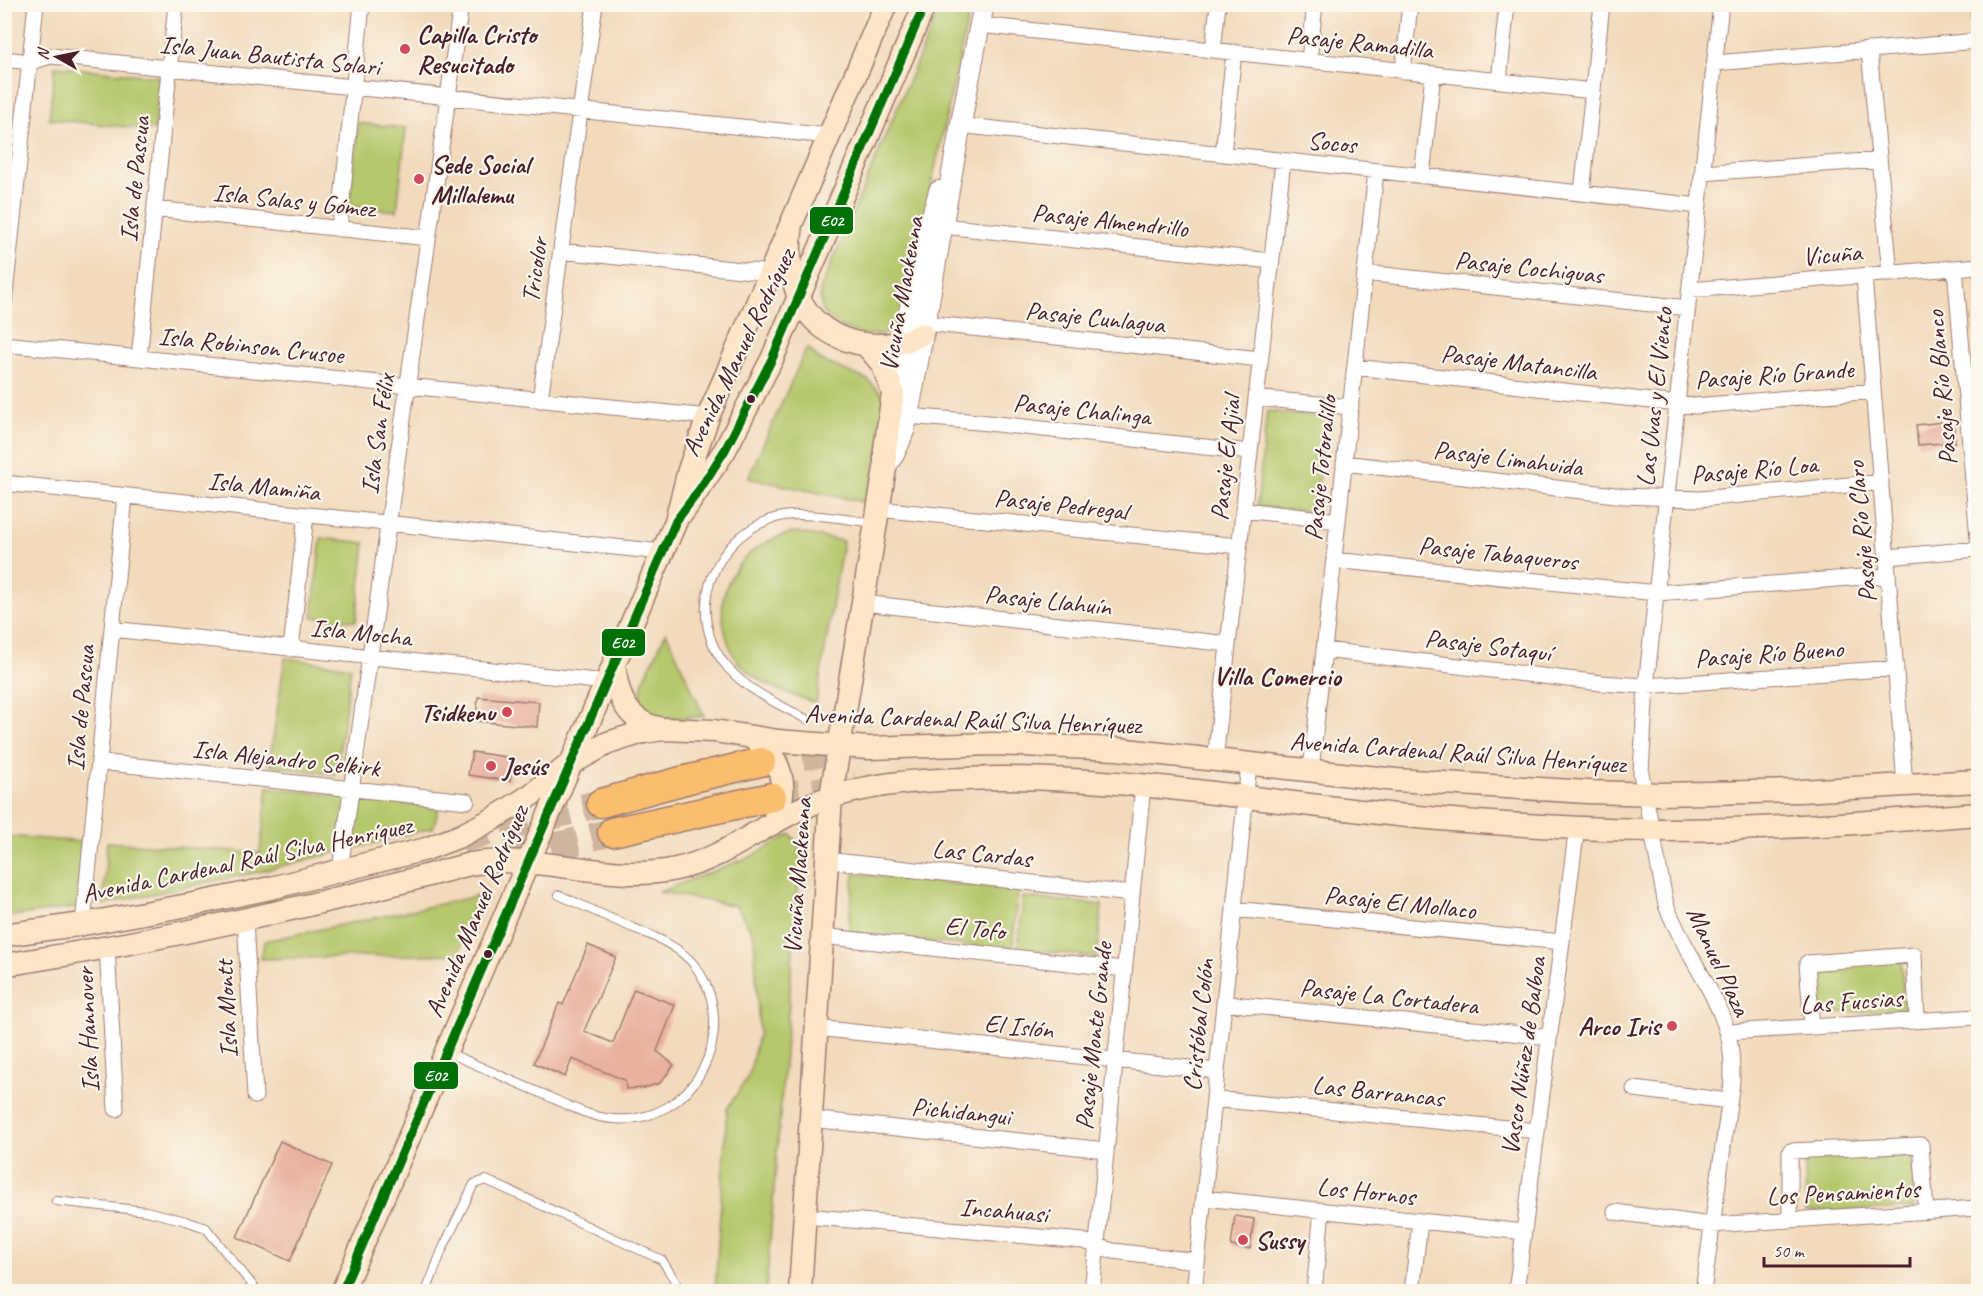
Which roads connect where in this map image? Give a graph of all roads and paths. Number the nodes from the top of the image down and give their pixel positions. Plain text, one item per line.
1 (36, 4) edge
2 (176, 4) edge
3 (362, 4) edge
4 (461, 4) edge
5 (595, 4) edge
6 (886, 4) edge
7 (925, 4) edge
8 (984, 4) edge
9 (1218, 4) edge
10 (1315, 4) edge
11 (1410, 4) edge
12 (1507, 4) edge
13 (1602, 4) edge
14 (1721, 4) edge
15 (1978, 4) edge
16 (1978, 14) edge
17 (980, 25) junction
18 (1978, 41) edge
19 (1213, 50) junction
20 (1869, 50) junction
21 (1234, 52) junction
22 (4, 59) edge
23 (1309, 60) junction
24 (30, 62) junction
25 (1715, 63) junction
26 (170, 69) junction
27 (1403, 71) junction
28 (1433, 74) junction
29 (1499, 81) junction
30 (354, 88) junction
31 (1593, 91) junction
32 (448, 97) junction
33 (580, 110) junction
34 (959, 125) junction
35 (829, 136) junction
36 (1222, 154) junction
37 (1879, 160) junction
38 (1283, 161) junction
39 (1376, 171) junction
40 (1703, 173) junction
41 (1422, 176) junction
42 (1582, 193) junction
43 (1699, 206) junction
44 (155, 209) junction
45 (792, 223) junction
46 (943, 226) junction
47 (339, 229) junction
48 (428, 238) junction
49 (561, 250) junction
50 (1271, 261) junction
51 (1978, 266) edge
52 (1955, 268) junction
53 (770, 273) junction
54 (1365, 273) junction
55 (1890, 274) junction
56 (1864, 276) junction
57 (1690, 290) junction
58 (800, 298) junction
59 (4, 303) edge
60 (1688, 308) junction
61 (917, 333) junction
62 (4, 344) edge
63 (867, 346) junction
64 (140, 358) junction
65 (1260, 359) junction
66 (1355, 367) junction
67 (1972, 381) edge
68 (408, 386) junction
69 (1874, 391) junction
70 (893, 393) junction
71 (1256, 398) junction
72 (540, 400) junction
73 (1677, 404) junction
74 (1351, 407) junction
75 (908, 416) junction
76 (708, 417) junction
77 (1250, 452) junction
78 (1344, 463) junction
79 (885, 468) junction
80 (4, 483) edge
81 (1881, 483) junction
82 (125, 496) junction
83 (1667, 499) junction
84 (1243, 510) junction
85 (1977, 513) edge
86 (306, 515) junction
87 (877, 516) junction
88 (676, 520) junction
89 (1338, 521) junction
90 (388, 524) junction
91 (1978, 539) edge
92 (1239, 546) junction
93 (1978, 549) edge
94 (662, 552) junction
95 (1887, 557) junction
96 (1334, 560) junction
97 (1888, 575) junction
98 (1657, 593) junction
99 (863, 603) junction
100 (112, 629) junction
101 (1228, 644) junction
102 (291, 648) junction
103 (1324, 650) junction
104 (370, 657) junction
105 (1896, 668) junction
106 (610, 672) junction
107 (1646, 686) junction
108 (808, 720) dead end
109 (664, 729) junction
110 (840, 746) junction
111 (756, 750) junction
112 (1215, 760) junction
113 (99, 762) junction
114 (570, 764) junction
115 (1249, 764) junction
116 (1311, 770) junction
117 (1978, 781) edge
118 (1905, 785) junction
119 (1143, 786) junction
120 (352, 789) junction
121 (1646, 794) junction
122 (831, 796) junction
123 (1245, 797) junction
124 (467, 801) dead end
125 (601, 803) tunnel mouth
126 (772, 810) junction
127 (1978, 814) edge
128 (1577, 827) junction
129 (1652, 830) junction
130 (612, 832) tunnel mouth
131 (826, 860) junction
132 (528, 861) junction
133 (340, 870) junction
134 (1132, 894) junction
135 (559, 895) dead end
136 (1234, 909) junction
137 (245, 920) junction
138 (83, 924) junction
139 (4, 935) edge
140 (821, 936) junction
141 (1562, 942) junction
142 (107, 947) junction
143 (4, 965) edge
144 (1124, 969) junction
145 (1224, 1003) junction
146 (1978, 1017) edge
147 (1917, 1020) junction
148 (1812, 1027) junction
149 (816, 1028) junction
150 (1727, 1032) junction
151 (1549, 1037) junction
152 (446, 1052) junction
153 (1115, 1060) junction
154 (1217, 1071) junction
155 (1634, 1089) dead end
156 (255, 1096) dead end
157 (1214, 1099) junction
158 (1729, 1101) junction
159 (116, 1109) dead end
160 (810, 1119) junction
161 (1537, 1131) junction
162 (1106, 1150) junction
163 (1204, 1198) junction
164 (56, 1201) dead end
165 (1978, 1208) edge
166 (1322, 1210) junction
167 (1926, 1211) junction
168 (1615, 1212) dead end
169 (805, 1216) junction
170 (1790, 1219) junction
171 (1420, 1221) junction
172 (1711, 1225) junction
173 (1524, 1232) junction
174 (1096, 1246) junction
175 (1197, 1262) junction
176 (258, 1292) edge
177 (342, 1292) edge
178 (426, 1292) edge
179 (679, 1292) edge
180 (800, 1292) edge
181 (1092, 1292) edge
182 (1194, 1292) edge
183 (1314, 1292) edge
184 (1412, 1292) edge
185 (1516, 1292) edge
186 (1702, 1292) edge

1 - 24 street
2 - 26 street, Isla de Pascua
3 - 30 street
4 - 32 street, Isla San Félix
5 - 33 street, Tricolor
6 - 35 main road, Avenida Manuel Rodríguez
7 - 58 main road, Avenida Manuel Rodríguez
8 - 17 street, Vicuña Mackenna
9 - 19 street
10 - 23 street
11 - 27 street
12 - 29 street
13 - 31 street
14 - 25 street, Las Uvas y El Viento
15 - 16 street
17 - 19 street, Pasaje Ramadilla
17 - 34 street, Vicuña Mackenna
18 - 20 street
19 - 21 street, Pasaje Ramadilla
20 - 25 street
20 - 37 street
21 - 23 street, Pasaje Ramadilla
21 - 36 street
22 - 24 street, Isla Juan Bautista Solari
23 - 27 street, Pasaje Ramadilla
24 - 26 street, Isla Juan Bautista Solari
24 - 59 street
25 - 40 street, Las Uvas y El Viento
26 - 30 street, Isla Juan Bautista Solari
26 - 44 street, Isla de Pascua
27 - 28 street, Pasaje Ramadilla
28 - 29 street, Pasaje Ramadilla
28 - 41 street
29 - 31 street, Pasaje Ramadilla
30 - 32 street, Isla Juan Bautista Solari
30 - 47 street
31 - 42 street
32 - 33 street, Isla Juan Bautista Solari
32 - 48 street, Isla San Félix
33 - 35 street, Isla Juan Bautista Solari
33 - 49 street, Tricolor
34 - 36 street, Socos
34 - 46 street, Vicuña Mackenna
34 - 61 street, Vicuña Mackenna
35 - 45 main road, Avenida Manuel Rodríguez
36 - 38 street, Socos
37 - 40 street
37 - 55 street
38 - 39 street, Socos
38 - 50 street, Pasaje El Ajial
39 - 41 street, Socos
39 - 54 street, Pasaje Totoralillo
40 - 43 street, Las Uvas y El Viento
41 - 42 street, Socos
42 - 43 street, Socos
43 - 57 street, Las Uvas y El Viento
44 - 47 street, Isla Salas y Gómez
44 - 64 street, Isla de Pascua
45 - 53 main road, Avenida Manuel Rodríguez
45 - 58 main road
46 - 50 street, Pasaje Almendrillo
46 - 61 street, Vicuña Mackenna
47 - 48 street, Isla Salas y Gómez
48 - 68 street, Isla San Félix
49 - 53 street
49 - 72 street, Tricolor
50 - 65 street, Pasaje El Ajial
51 - 52 street, Vicuña
52 - 55 street, Vicuña
52 - 67 street, Pasaje Río Blanco
53 - 76 main road, Avenida Manuel Rodríguez
54 - 60 street, Pasaje Cochiguas
54 - 66 street, Pasaje Totoralillo
55 - 56 street, Vicuña
56 - 57 street, Vicuña
56 - 69 street, Pasaje Río Claro
57 - 60 street, Las Uvas y El Viento
58 - 63 main road
58 - 88 main road, Avenida Manuel Rodríguez
60 - 73 street, Las Uvas y El Viento
61 - 63 main road
61 - 65 street, Pasaje Cunlagua
61 - 70 street, Vicuña Mackenna
61 - 75 street, Vicuña Mackenna
62 - 64 street, Isla Robinson Crusoe
63 - 70 main road
64 - 68 street, Isla Robinson Crusoe
65 - 71 street, Pasaje El Ajial
66 - 73 street, Pasaje Matancilla
66 - 74 street, Pasaje Totoralillo
67 - 85 street, Pasaje Río Blanco
68 - 72 street, Isla Robinson Crusoe
68 - 90 street, Isla San Félix
69 - 73 street, Pasaje Río Grande
69 - 81 street, Pasaje Río Claro
70 - 79 main road, Vicuña Mackenna
71 - 74 street
71 - 77 street, Pasaje El Ajial
72 - 76 street, Isla Robinson Crusoe
73 - 83 street, Las Uvas y El Viento
74 - 78 street, Pasaje Totoralillo
75 - 77 street, Pasaje Chalinga
75 - 79 street, Vicuña Mackenna
76 - 88 main road, Avenida Manuel Rodríguez
77 - 84 street, Pasaje El Ajial
78 - 83 street, Pasaje Limahuida
78 - 89 street, Pasaje Totoralillo
79 - 87 main road, Vicuña Mackenna
80 - 82 street, Isla Mamiña
81 - 83 street, Pasaje Río Loa
81 - 95 street, Pasaje Río Claro
82 - 86 street, Isla Mamiña
82 - 100 street, Isla de Pascua
83 - 98 street, Las Uvas y El Viento
84 - 89 street
84 - 92 street, Pasaje El Ajial
85 - 91 street, Pasaje Río Blanco
86 - 90 street, Isla Mamiña
86 - 102 street
87 - 92 street, Pasaje Pedregal
87 - 99 main road, Vicuña Mackenna
87 - 108 lane
88 - 94 main road, Avenida Manuel Rodríguez
89 - 96 street, Pasaje Totoralillo
90 - 94 street, Isla Mamiña
90 - 104 street, Isla San Félix
92 - 101 street, Pasaje El Ajial
93 - 95 street
94 - 106 main road, Avenida Manuel Rodríguez
95 - 97 street, Pasaje Río Claro
96 - 98 street, Pasaje Tabaqueros
96 - 103 street, Pasaje Totoralillo
97 - 98 street, Pasaje Tabaqueros
97 - 105 street, Pasaje Río Claro
98 - 107 street, Las Uvas y El Viento
99 - 101 street, Pasaje Llahuín
99 - 110 main road, Vicuña Mackenna
100 - 102 street, Isla Mocha
100 - 113 street, Isla de Pascua
101 - 112 street, Pasaje El Ajial
102 - 104 street, Isla Mocha
103 - 107 street, Pasaje Sotaquí
103 - 116 street, Pasaje Totoralillo
104 - 106 street, Isla Mocha
104 - 120 street, Isla San Félix
105 - 107 street, Pasaje Río Bueno
105 - 118 street, Pasaje Río Claro
106 - 109 main road
106 - 114 main road, Avenida Manuel Rodríguez
107 - 121 street, Las Uvas y El Viento
109 - 111 main road, Avenida Cardenal Raúl Silva Henríquez
109 - 114 main road, Avenida Cardenal Raúl Silva Henríquez
110 - 111 main road, Avenida Cardenal Raúl Silva Henríquez
110 - 112 main road, Avenida Cardenal Raúl Silva Henríquez
110 - 122 main road, Vicuña Mackenna
111 - 125 highway
111 - 126 main road
112 - 115 main road, Avenida Cardenal Raúl Silva Henríquez
113 - 120 street, Isla Alejandro Selkirk
113 - 138 street, Isla de Pascua
114 - 132 main road, Avenida Manuel Rodríguez
114 - 133 main road, Avenida Cardenal Raúl Silva Henríquez
115 - 116 main road, Avenida Cardenal Raúl Silva Henríquez
115 - 123 street, Cristóbal Colón
116 - 121 main road, Avenida Cardenal Raúl Silva Henríquez
117 - 118 main road, Avenida Cardenal Raúl Silva Henríquez
118 - 121 main road, Avenida Cardenal Raúl Silva Henríquez
119 - 122 main road, Avenida Cardenal Raúl Silva Henríquez
119 - 123 main road, Avenida Cardenal Raúl Silva Henríquez
119 - 134 street, Pasaje Monte Grande
120 - 124 street, Isla Alejandro Selkirk
120 - 133 street, Isla San Félix
121 - 129 street, Manuel Plaza
122 - 126 main road, Avenida Cardenal Raúl Silva Henríquez
122 - 131 main road, Vicuña Mackenna
123 - 128 main road, Avenida Cardenal Raúl Silva Henríquez
123 - 136 street, Cristóbal Colón
126 - 130 highway
126 - 132 main road, Avenida Cardenal Raúl Silva Henríquez
127 - 129 main road, Avenida Cardenal Raúl Silva Henríquez
128 - 129 main road, Avenida Cardenal Raúl Silva Henríquez
128 - 141 street, Vasco Núñez de Balboa
129 - 150 street, Manuel Plaza
131 - 134 street, Las Cardas
131 - 140 main road, Vicuña Mackenna
132 - 137 main road, Avenida Cardenal Raúl Silva Henríquez
132 - 152 main road, Avenida Manuel Rodríguez
133 - 138 main road, Avenida Cardenal Raúl Silva Henríquez
134 - 144 street, Pasaje Monte Grande
135 - 152 lane
136 - 141 street, Pasaje El Mollaco
136 - 145 street, Cristóbal Colón
137 - 142 main road, Avenida Cardenal Raúl Silva Henríquez
137 - 156 street, Isla Montt
138 - 139 main road, Avenida Cardenal Raúl Silva Henríquez
140 - 144 street, El Tofo
140 - 149 main road, Vicuña Mackenna
141 - 151 street, Vasco Núñez de Balboa
142 - 143 main road, Avenida Cardenal Raúl Silva Henríquez
142 - 159 street, Isla Hannover
144 - 153 street, Pasaje Monte Grande
145 - 151 street, Pasaje La Cortadera
145 - 154 street, Cristóbal Colón
146 - 147 street, Las Fucsias
147 - 148 street, Las Fucsias
147 - 148 street
148 - 150 street, Las Fucsias
149 - 153 street, El Islón
149 - 160 main road, Vicuña Mackenna
150 - 158 street, Manuel Plaza
151 - 161 street, Vasco Núñez de Balboa
152 - 177 main road, Avenida Manuel Rodríguez
153 - 154 street, El Islón
153 - 162 street, Pasaje Monte Grande
154 - 157 street, Cristóbal Colón
155 - 158 street
157 - 161 street, Las Barrancas
157 - 163 street, Cristóbal Colón
158 - 172 street, Manuel Plaza
160 - 162 street, Pichidangui
160 - 169 main road, Vicuña Mackenna
161 - 173 street, Vasco Núñez de Balboa
162 - 174 street, Pasaje Monte Grande
163 - 166 street, Los Hornos
163 - 175 street, Cristóbal Colón
164 - 176 lane
165 - 167 street, Los Pensamientos
166 - 171 street, Los Hornos
166 - 183 street
167 - 170 street, Los Pensamientos
167 - 170 street
168 - 172 street, Los Pensamientos
169 - 174 street, Incahuasi
169 - 180 main road, Vicuña Mackenna
170 - 172 street, Los Pensamientos
171 - 173 street, Los Hornos
171 - 184 street
172 - 186 street, Manuel Plaza
173 - 185 street, Vasco Núñez de Balboa
174 - 175 street, Incahuasi
174 - 181 street, Pasaje Monte Grande
175 - 182 street, Cristóbal Colón
178 - 179 lane

